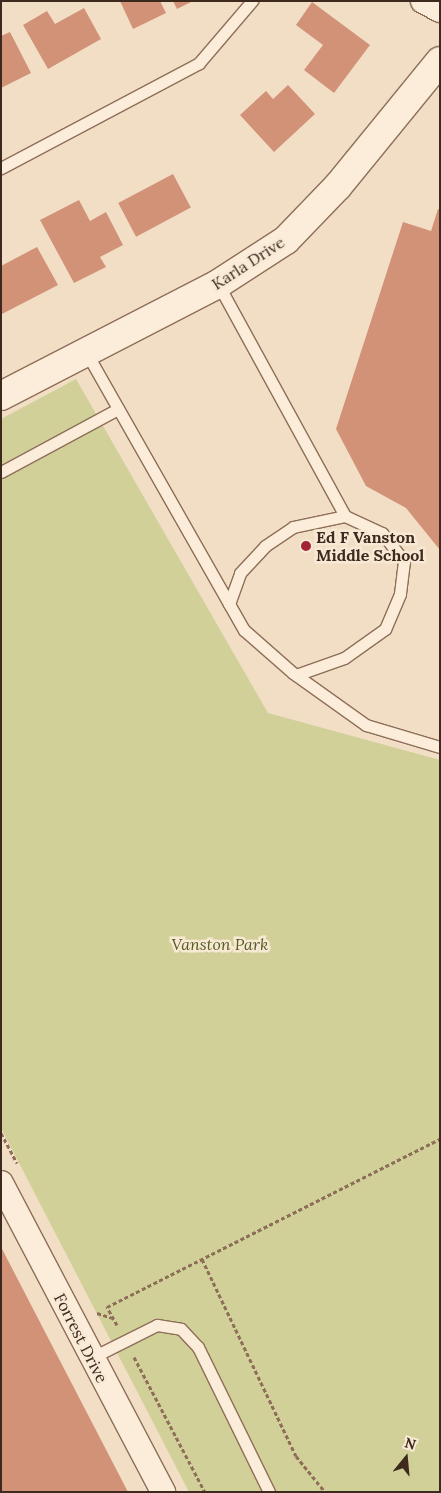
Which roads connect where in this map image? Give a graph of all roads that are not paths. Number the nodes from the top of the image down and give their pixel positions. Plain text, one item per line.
1 (252, 1) edge
2 (423, 1) edge
3 (440, 10) edge
4 (440, 61) edge
5 (1, 168) edge
6 (218, 284) junction
7 (86, 352) junction
8 (1, 396) edge
9 (118, 409) junction
10 (1, 472) edge
11 (345, 516) junction
12 (229, 604) junction
13 (296, 675) junction
14 (440, 747) edge
15 (1, 1183) edge
16 (9, 1215) edge
17 (91, 1358) junction
18 (163, 1492) edge
19 (269, 1492) edge

1 - 5 lane
2 - 3 street
4 - 6 street, Karla Drive
6 - 7 street, Karla Drive
6 - 11 lane
7 - 8 street, Karla Drive
7 - 9 lane
9 - 10 lane
9 - 12 lane
11 - 12 lane
11 - 13 lane
12 - 13 lane
13 - 14 lane
15 - 16 street, Forrest Drive
16 - 17 street, Forrest Drive
17 - 18 street, Forrest Drive
17 - 19 lane

